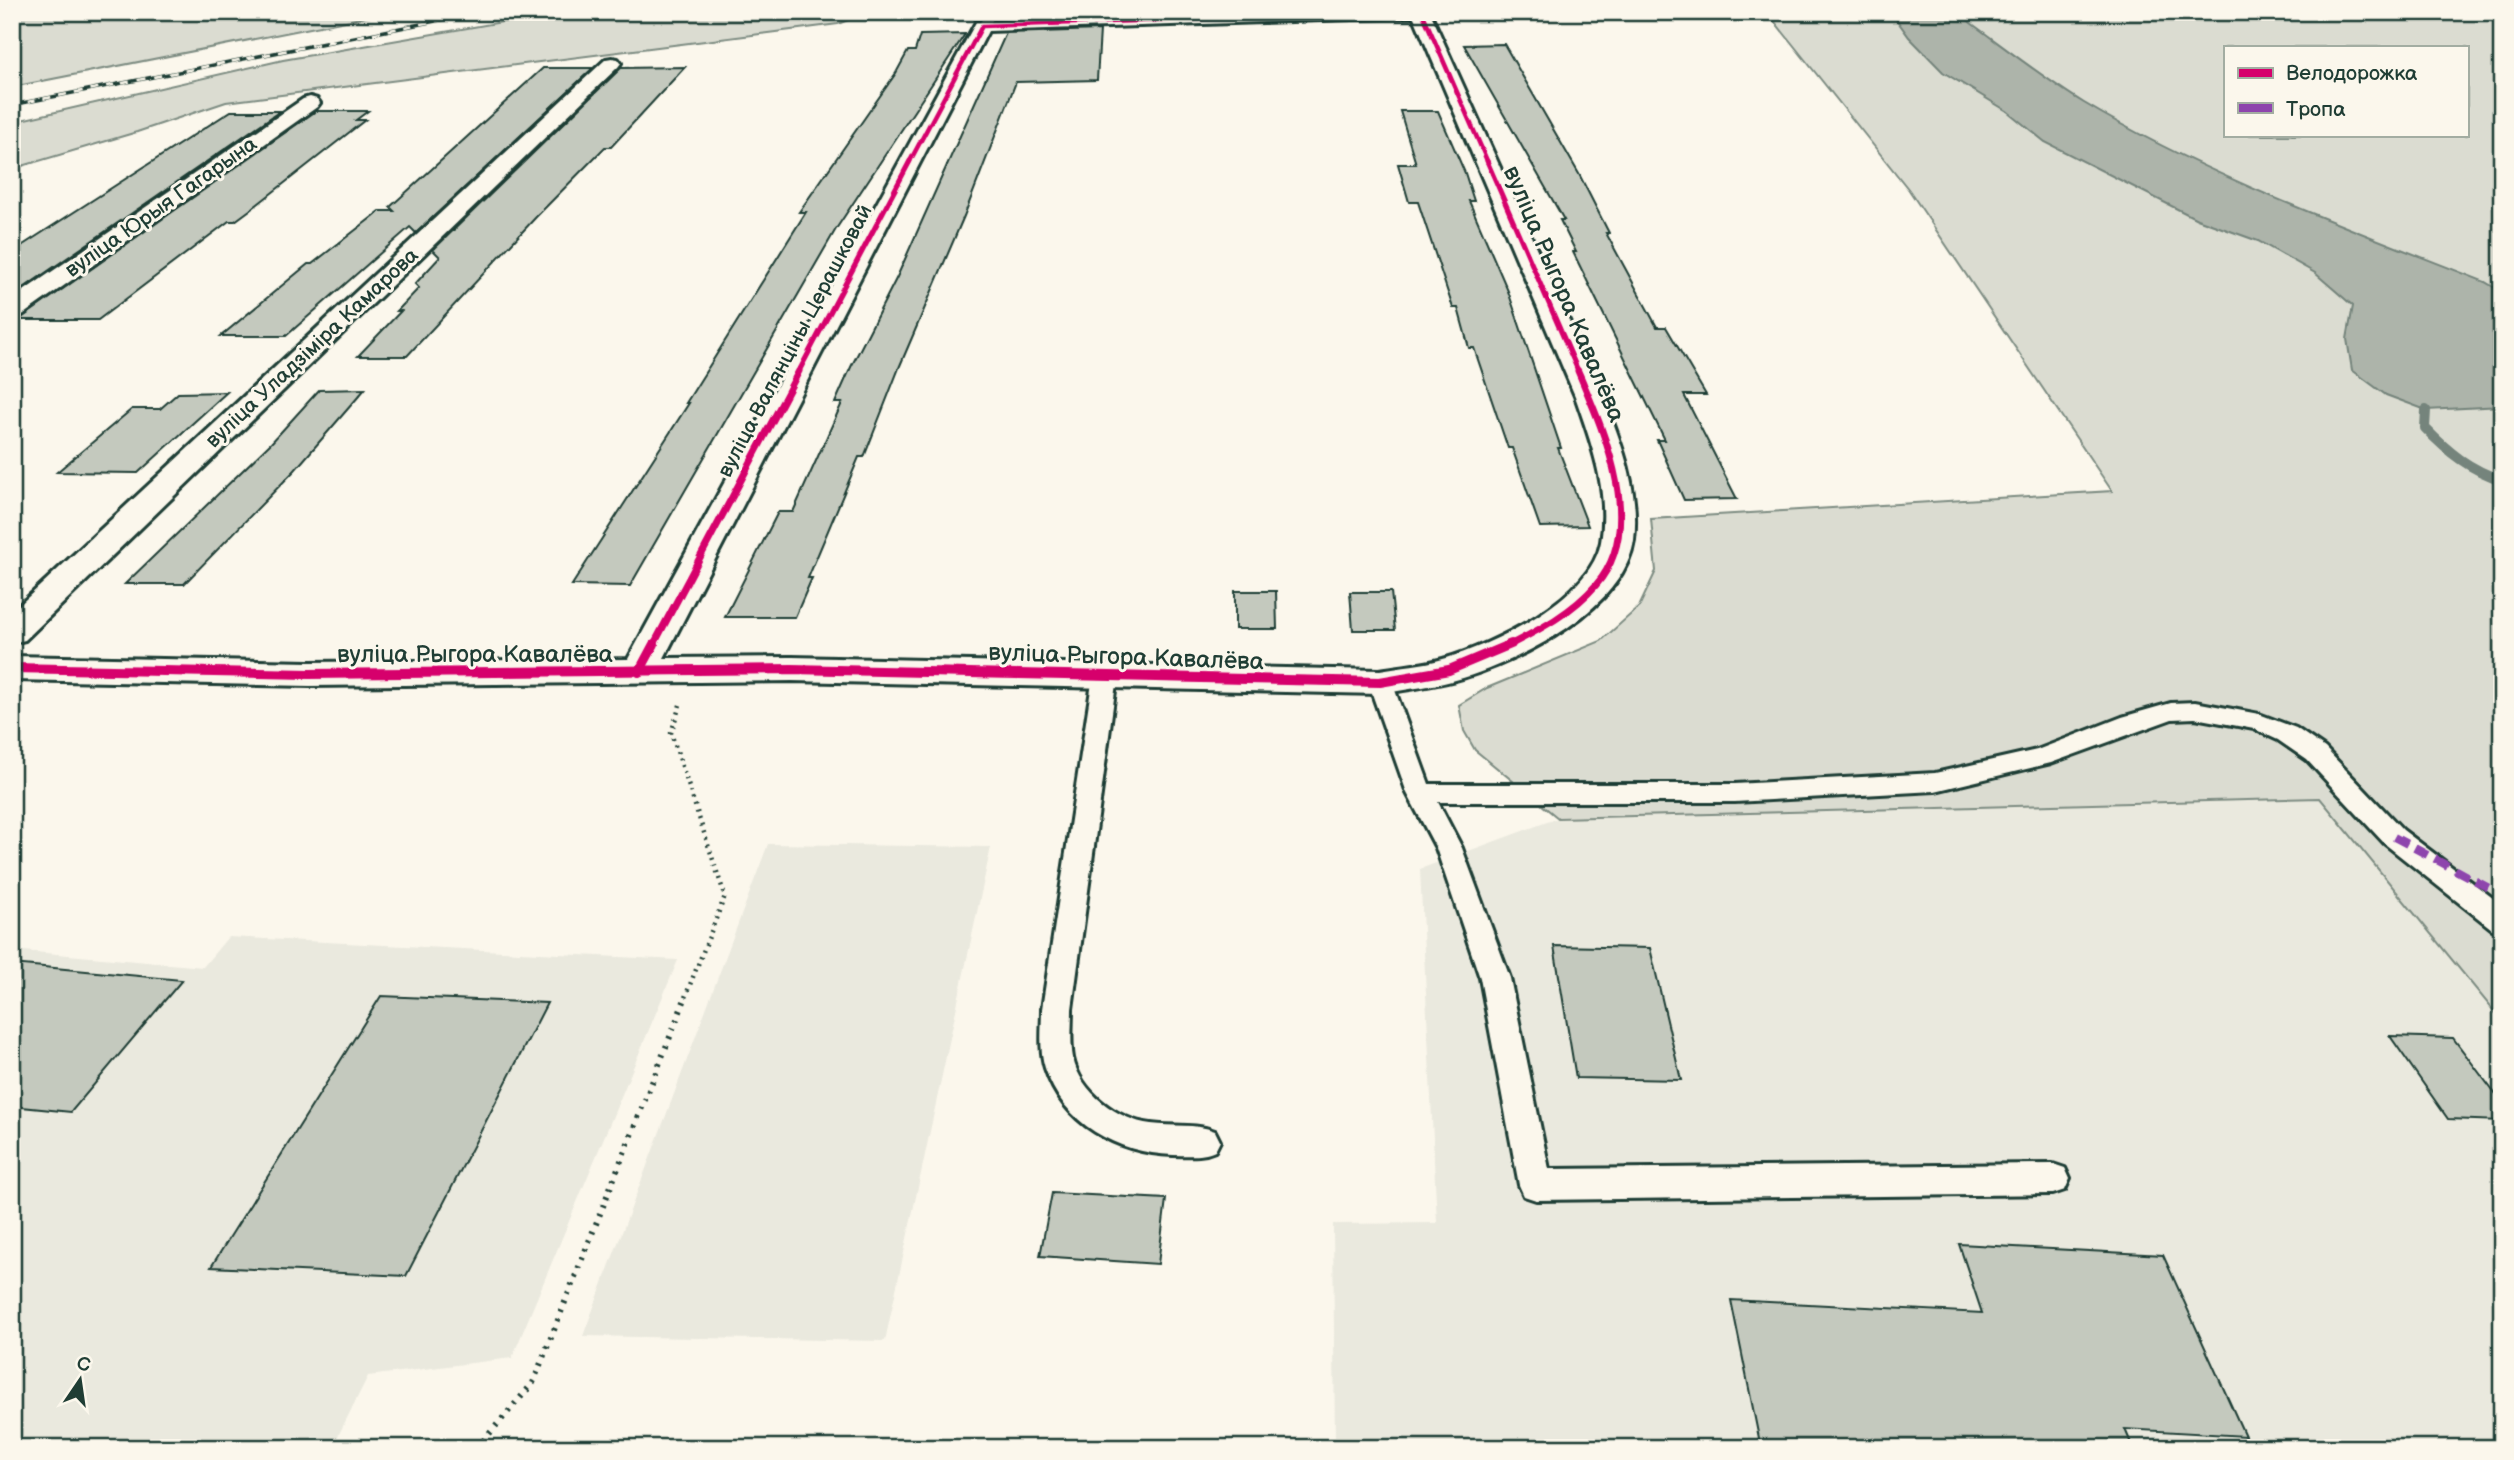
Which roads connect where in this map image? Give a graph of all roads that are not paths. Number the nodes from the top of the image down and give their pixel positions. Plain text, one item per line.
1 (1414, 12) edge
2 (1422, 12) edge
3 (988, 19) edge
4 (612, 63) dead end
5 (310, 103) dead end
6 (12, 311) edge
7 (12, 632) edge
8 (12, 668) edge
9 (639, 672) junction
10 (1105, 676) junction
11 (1380, 682) junction
12 (1420, 793) junction
13 (2502, 921) edge
14 (1204, 1141) dead end
15 (2053, 1179) dead end

1 - 3 street
2 - 11 street, вуліца Рыгора Кавалёва
3 - 9 street, вуліца Валянціны Церашковай
4 - 7 street, вуліца Уладзіміра Камарова
5 - 6 street, вуліца Юрыя Гагарына
8 - 9 street, вуліца Рыгора Кавалёва
9 - 10 street, вуліца Рыгора Кавалёва
10 - 11 street, вуліца Рыгора Кавалёва
10 - 14 lane
11 - 12 lane
12 - 13 lane
12 - 15 lane

